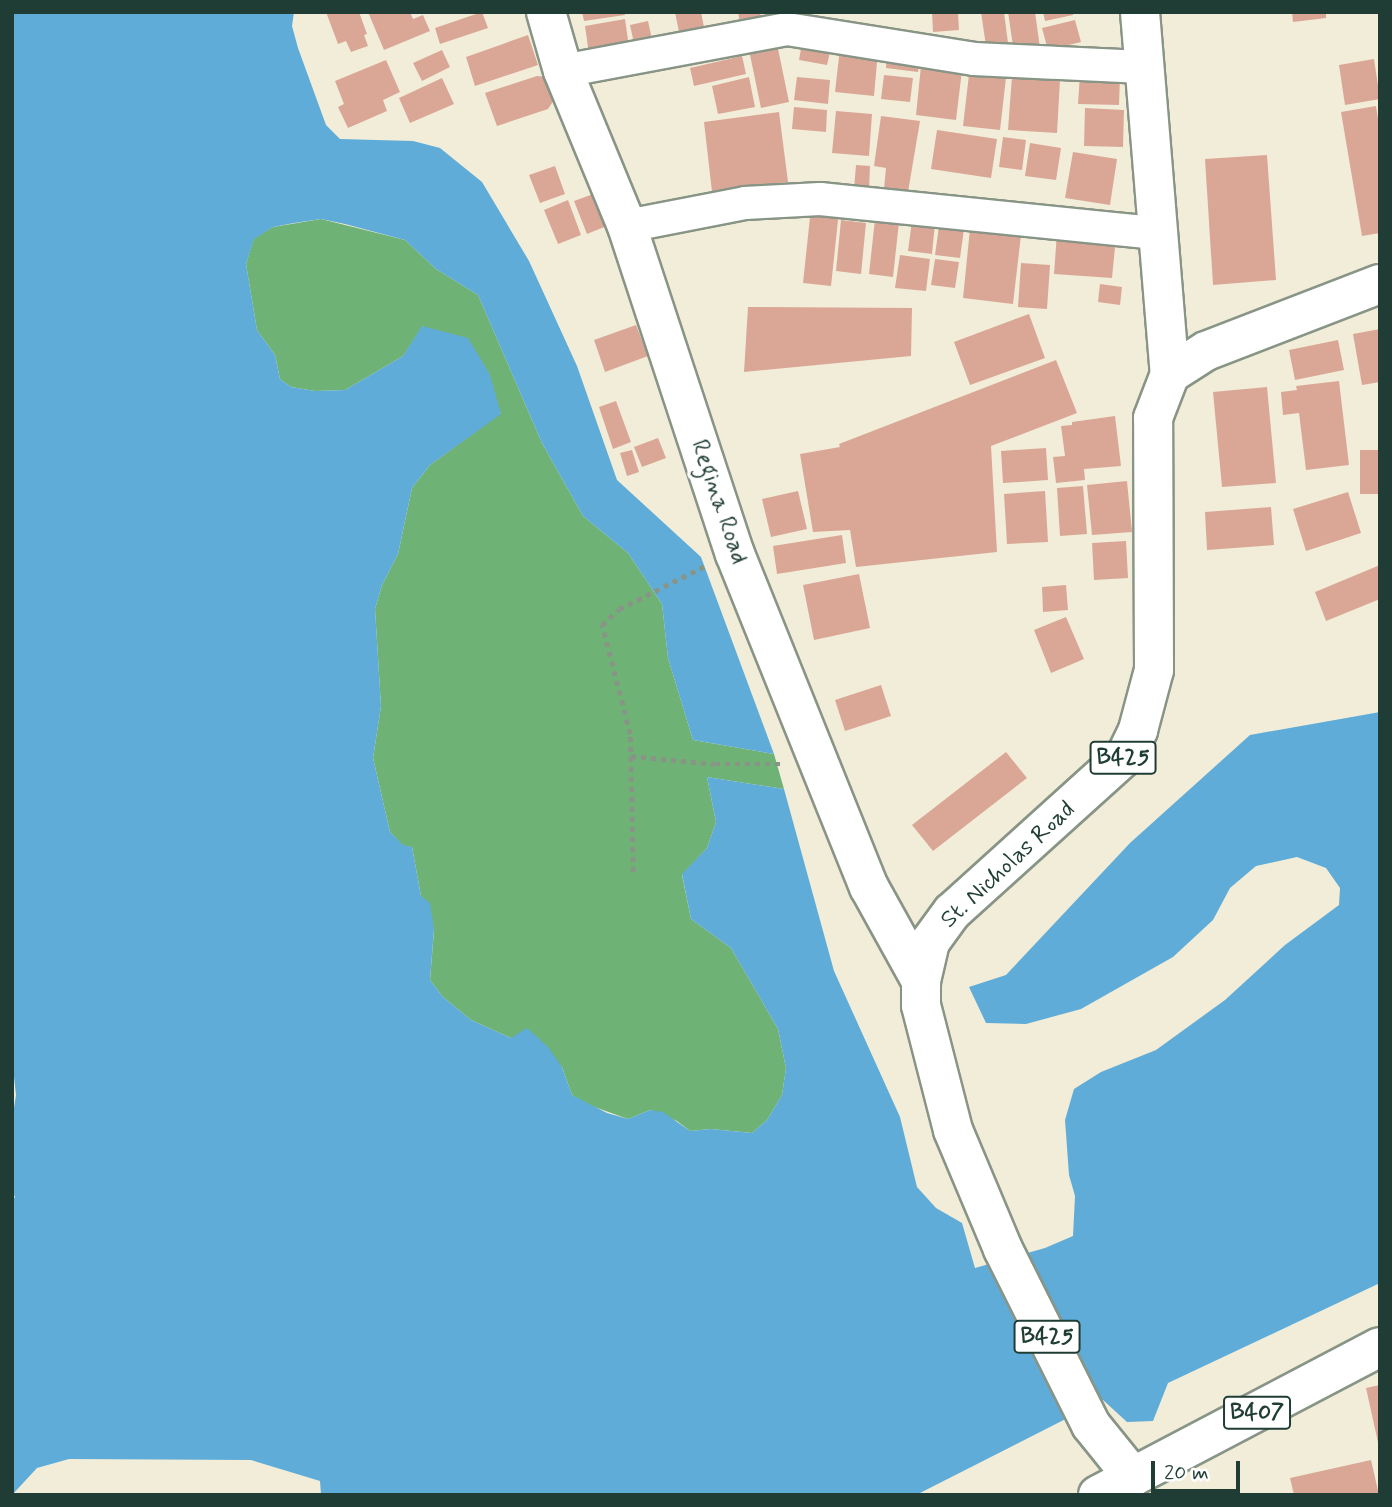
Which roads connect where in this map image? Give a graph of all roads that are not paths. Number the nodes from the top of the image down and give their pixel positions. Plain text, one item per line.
1 (546, 12) edge
2 (1140, 12) edge
3 (1143, 67) junction
4 (563, 71) junction
5 (627, 226) junction
6 (1156, 233) junction
7 (1380, 284) edge
8 (1170, 373) junction
9 (921, 981) junction
10 (1380, 1348) edge
11 (1143, 1486) edge
12 (1098, 1495) edge

1 - 4 main road, Regina Road
2 - 3 main road
3 - 4 street
3 - 6 main road
4 - 5 main road, Regina Road
5 - 6 street
5 - 9 main road, Regina Road
6 - 8 main road
7 - 8 main road
8 - 9 main road, St. Nicholas Road / B425
9 - 11 main road, St. Nicholas Road / B425
10 - 11 main road, B407
11 - 12 main road, B407

